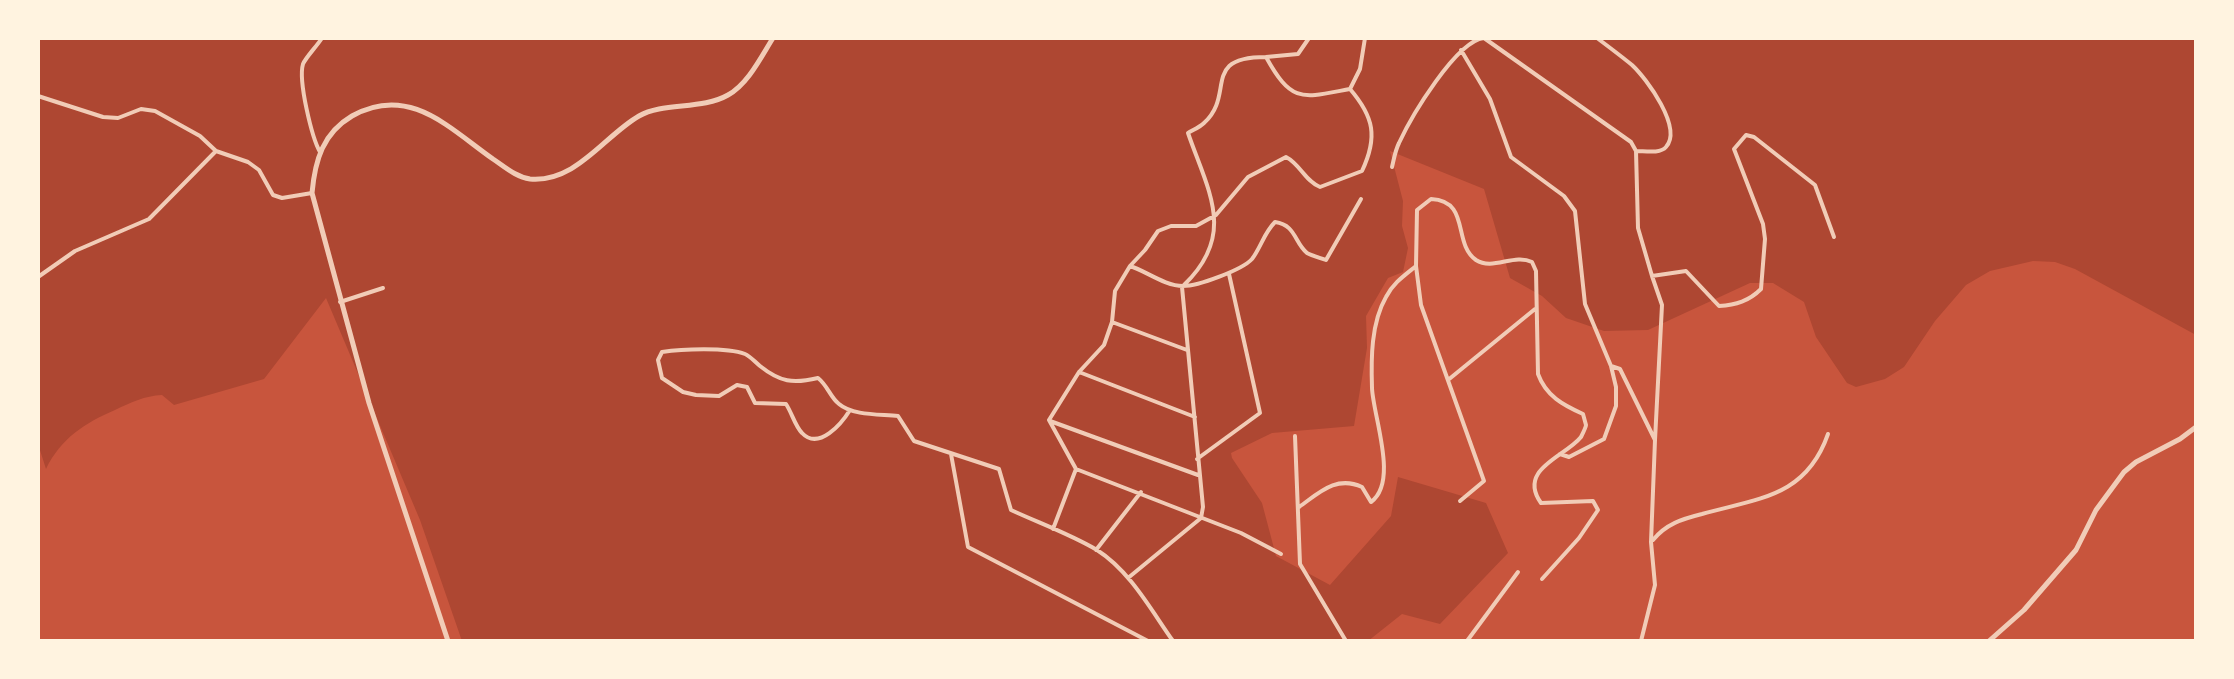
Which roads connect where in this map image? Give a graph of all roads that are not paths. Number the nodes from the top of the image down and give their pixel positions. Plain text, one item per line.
1 (322, 38) edge
2 (773, 38) edge
3 (1309, 38) edge
4 (1365, 38) edge
5 (1597, 38) edge
6 (1461, 50) junction
7 (1266, 57) junction
8 (1350, 89) junction
9 (38, 96) edge
10 (216, 151) junction
11 (1636, 151) junction
12 (320, 152) junction
13 (1392, 167) dead end
14 (312, 193) junction
15 (1361, 199) dead end
16 (1216, 215) junction
17 (1834, 237) dead end
18 (1130, 266) junction
19 (1416, 266) junction
20 (1229, 274) junction
21 (1652, 276) junction
22 (38, 277) edge
23 (1182, 287) junction
24 (383, 288) dead end
25 (340, 302) junction
26 (1535, 309) junction
27 (1112, 322) junction
28 (1187, 350) junction
29 (1611, 366) junction
30 (1079, 372) junction
31 (1448, 380) junction
32 (850, 410) junction
33 (1195, 417) junction
34 (1049, 420) junction
35 (2196, 427) edge
36 (1828, 434) dead end
37 (1295, 436) dead end
38 (1655, 440) junction
39 (950, 453) junction
40 (1559, 454) junction
41 (1197, 459) junction
42 (1076, 469) junction
43 (1198, 475) junction
44 (1141, 492) junction
45 (1460, 501) dead end
46 (1299, 507) junction
47 (1201, 518) junction
48 (1053, 529) junction
49 (1651, 542) junction
50 (1096, 550) junction
51 (1281, 554) dead end
52 (1518, 572) dead end
53 (1128, 578) junction
54 (1542, 579) dead end
55 (448, 641) edge
56 (1148, 641) edge
57 (1173, 641) edge
58 (1346, 641) edge
59 (1467, 641) edge
60 (1641, 641) edge
61 (1989, 641) edge

1 - 12 street
2 - 12 street
3 - 7 street
4 - 8 street
5 - 11 street
6 - 11 street
6 - 13 street
6 - 29 street
7 - 8 street
7 - 16 street
8 - 16 street
9 - 10 street
10 - 14 street
10 - 22 street
11 - 21 street
12 - 14 street
14 - 25 street
15 - 20 street
16 - 18 street
16 - 23 street
17 - 21 street
18 - 23 street
18 - 27 street
19 - 26 street
19 - 31 street
19 - 46 street
20 - 23 street
20 - 41 street
21 - 38 street
23 - 28 street
24 - 25 street
25 - 55 street
26 - 31 street
26 - 40 street
27 - 28 street
27 - 30 street
28 - 33 street
29 - 38 street
29 - 40 street
30 - 33 street
30 - 34 street
31 - 45 street
32 - 32 street
32 - 39 street
33 - 41 street
34 - 42 street
34 - 43 street
35 - 61 street
36 - 49 street
37 - 46 street
38 - 49 street
39 - 48 street
39 - 56 street
40 - 54 street
41 - 43 street
42 - 44 street
42 - 48 street
43 - 47 street
44 - 47 street
44 - 50 street
46 - 58 street
47 - 51 street
47 - 53 street
48 - 50 street
49 - 60 street
50 - 53 street
52 - 59 street
53 - 57 street

